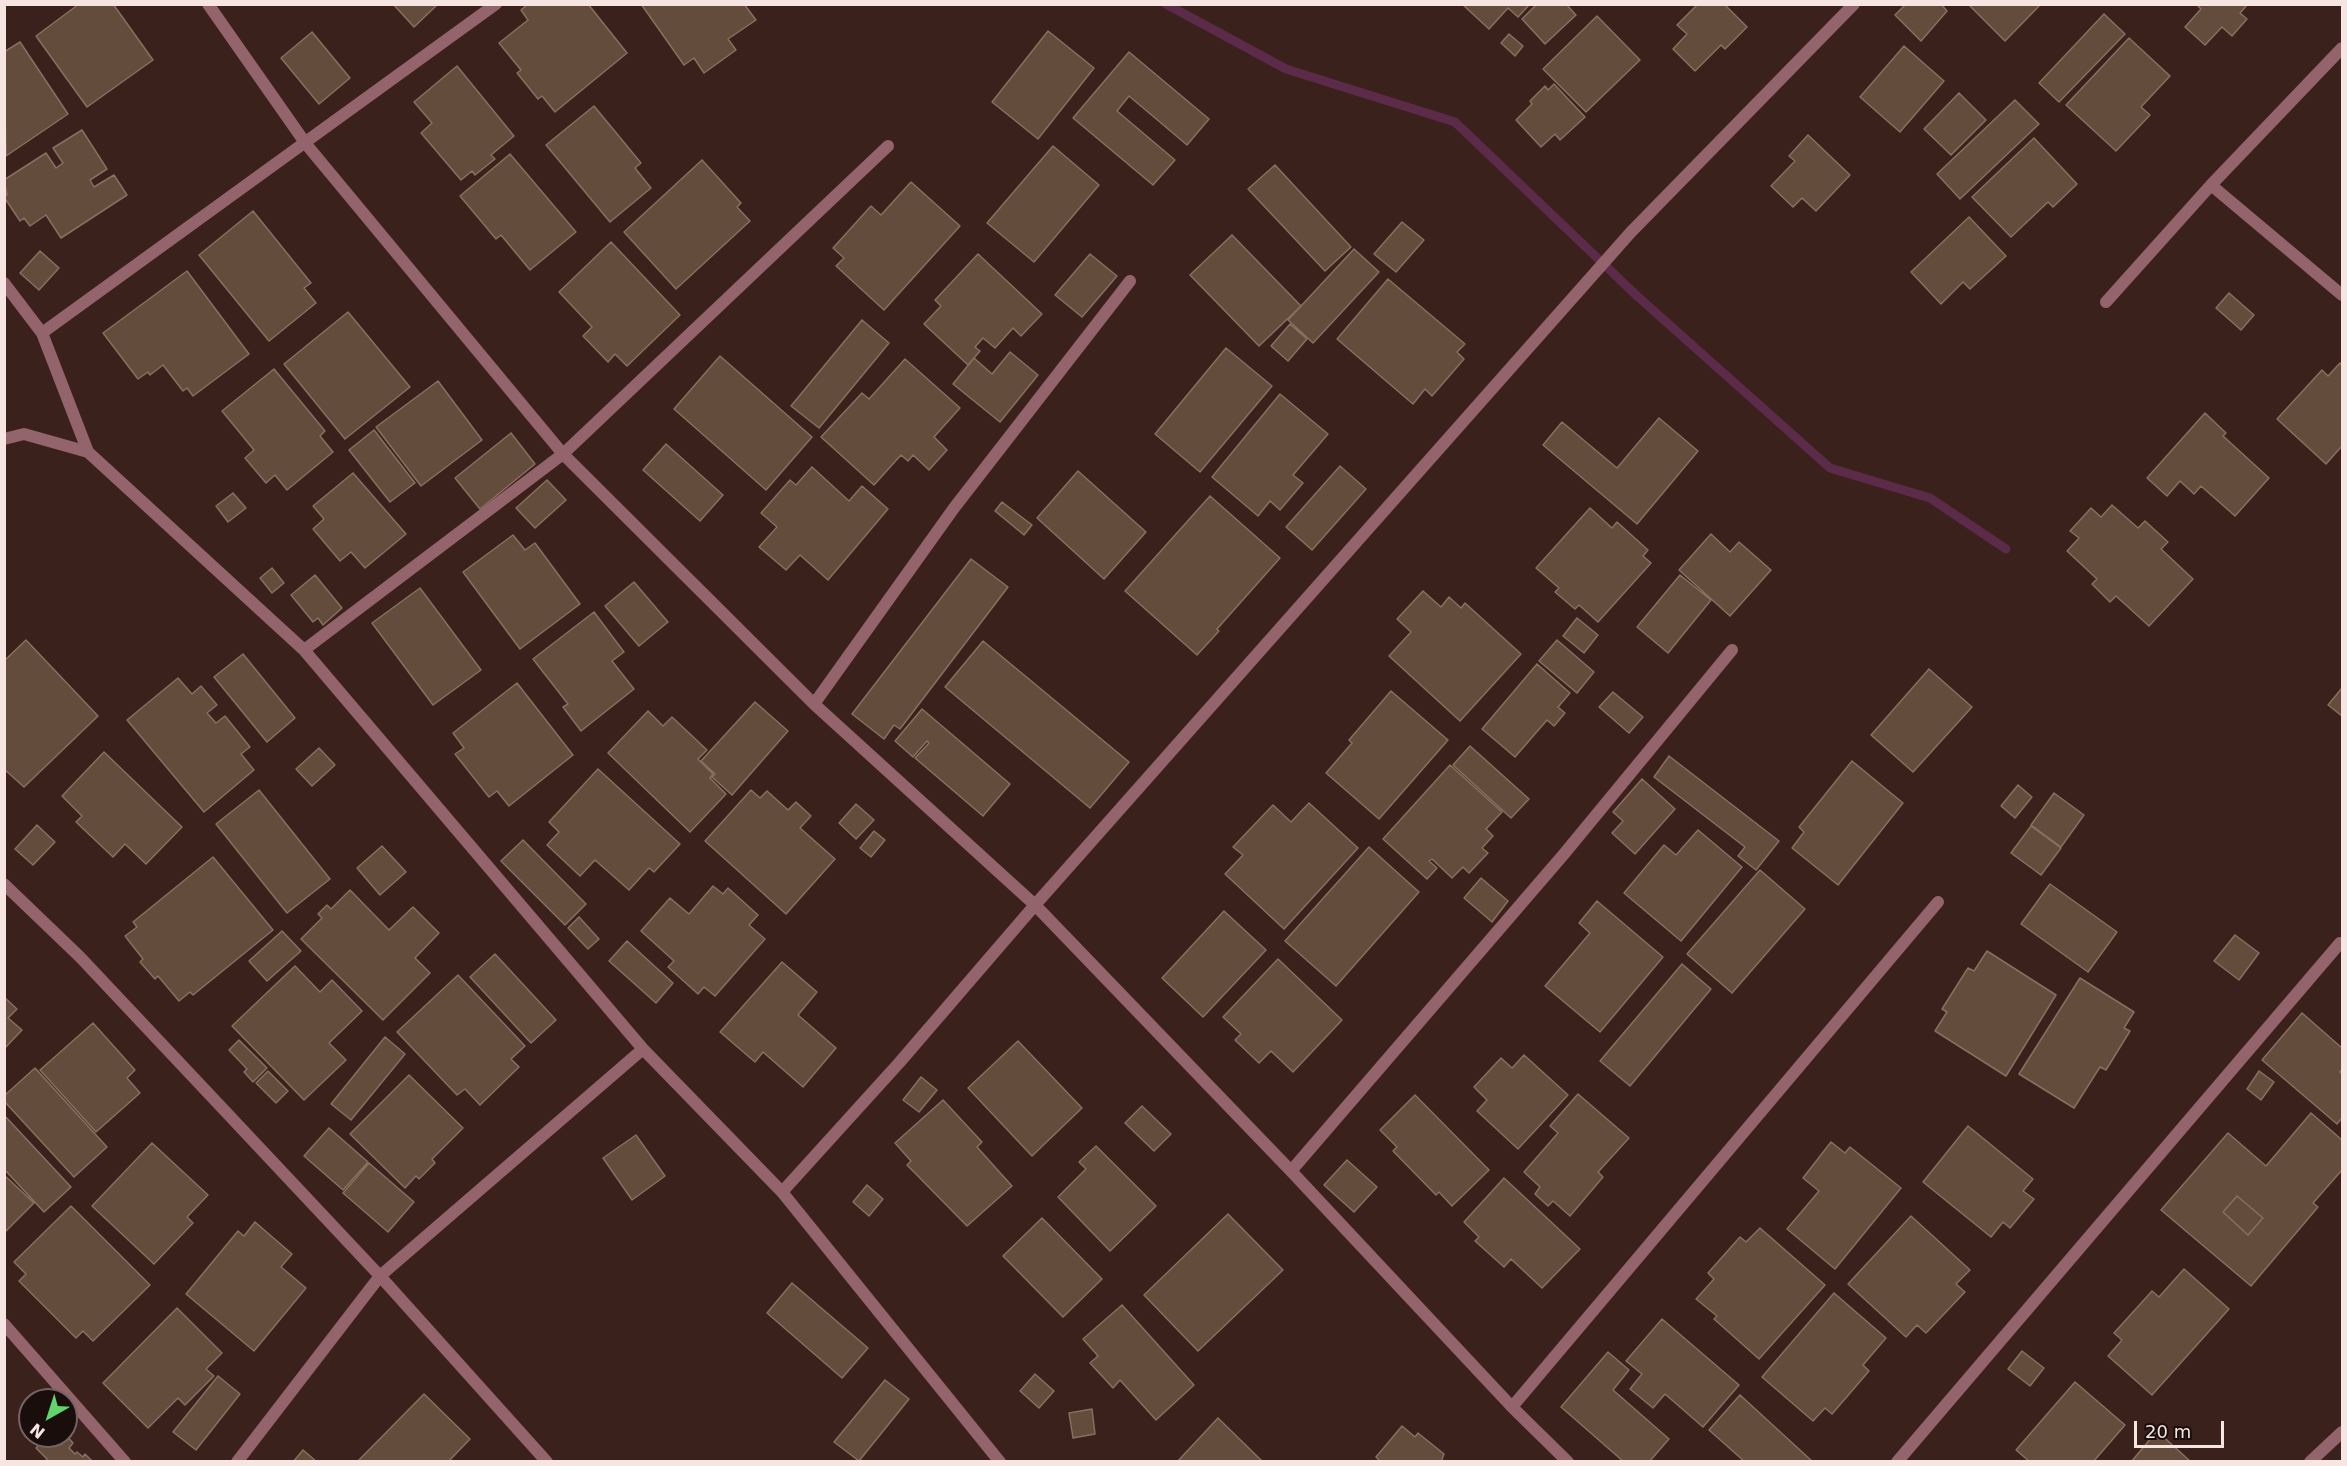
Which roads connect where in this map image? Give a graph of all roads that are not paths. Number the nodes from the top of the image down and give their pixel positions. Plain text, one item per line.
1 (208, 4) edge
2 (496, 4) edge
3 (1854, 4) edge
4 (2343, 48) edge
5 (306, 144) junction
6 (888, 146) dead end
7 (2211, 185) junction
8 (1130, 281) dead end
9 (4, 283) edge
10 (2343, 295) edge
11 (2106, 302) dead end
12 (42, 333) junction
13 (4, 440) edge
14 (88, 452) junction
15 (563, 454) junction
16 (304, 650) junction
17 (1732, 650) dead end
18 (814, 704) junction
19 (4, 885) edge
20 (1938, 902) dead end
21 (1035, 905) junction
22 (2340, 943) dead end
23 (643, 1049) junction
24 (1291, 1171) junction
25 (782, 1192) junction
26 (380, 1276) junction
27 (4, 1324) edge
28 (1512, 1407) junction
29 (2343, 1432) edge
30 (125, 1461) edge
31 (237, 1461) edge
32 (547, 1461) edge
33 (1000, 1461) edge
34 (1568, 1461) edge
35 (1897, 1461) edge
36 (2310, 1461) edge

1 - 5 street
2 - 5 street
3 - 21 street
4 - 7 street
5 - 12 street
5 - 15 street
6 - 15 street
7 - 10 street
7 - 11 street
8 - 18 street
9 - 12 street
12 - 14 street
13 - 14 street
14 - 16 street
15 - 16 street
15 - 18 street
16 - 23 street
17 - 24 street
18 - 21 street
19 - 26 street
20 - 28 street
21 - 24 street
21 - 25 street
22 - 35 street
23 - 25 street
23 - 26 street
24 - 28 street
25 - 33 street
26 - 31 street
26 - 32 street
27 - 30 street
28 - 34 street
29 - 36 street

